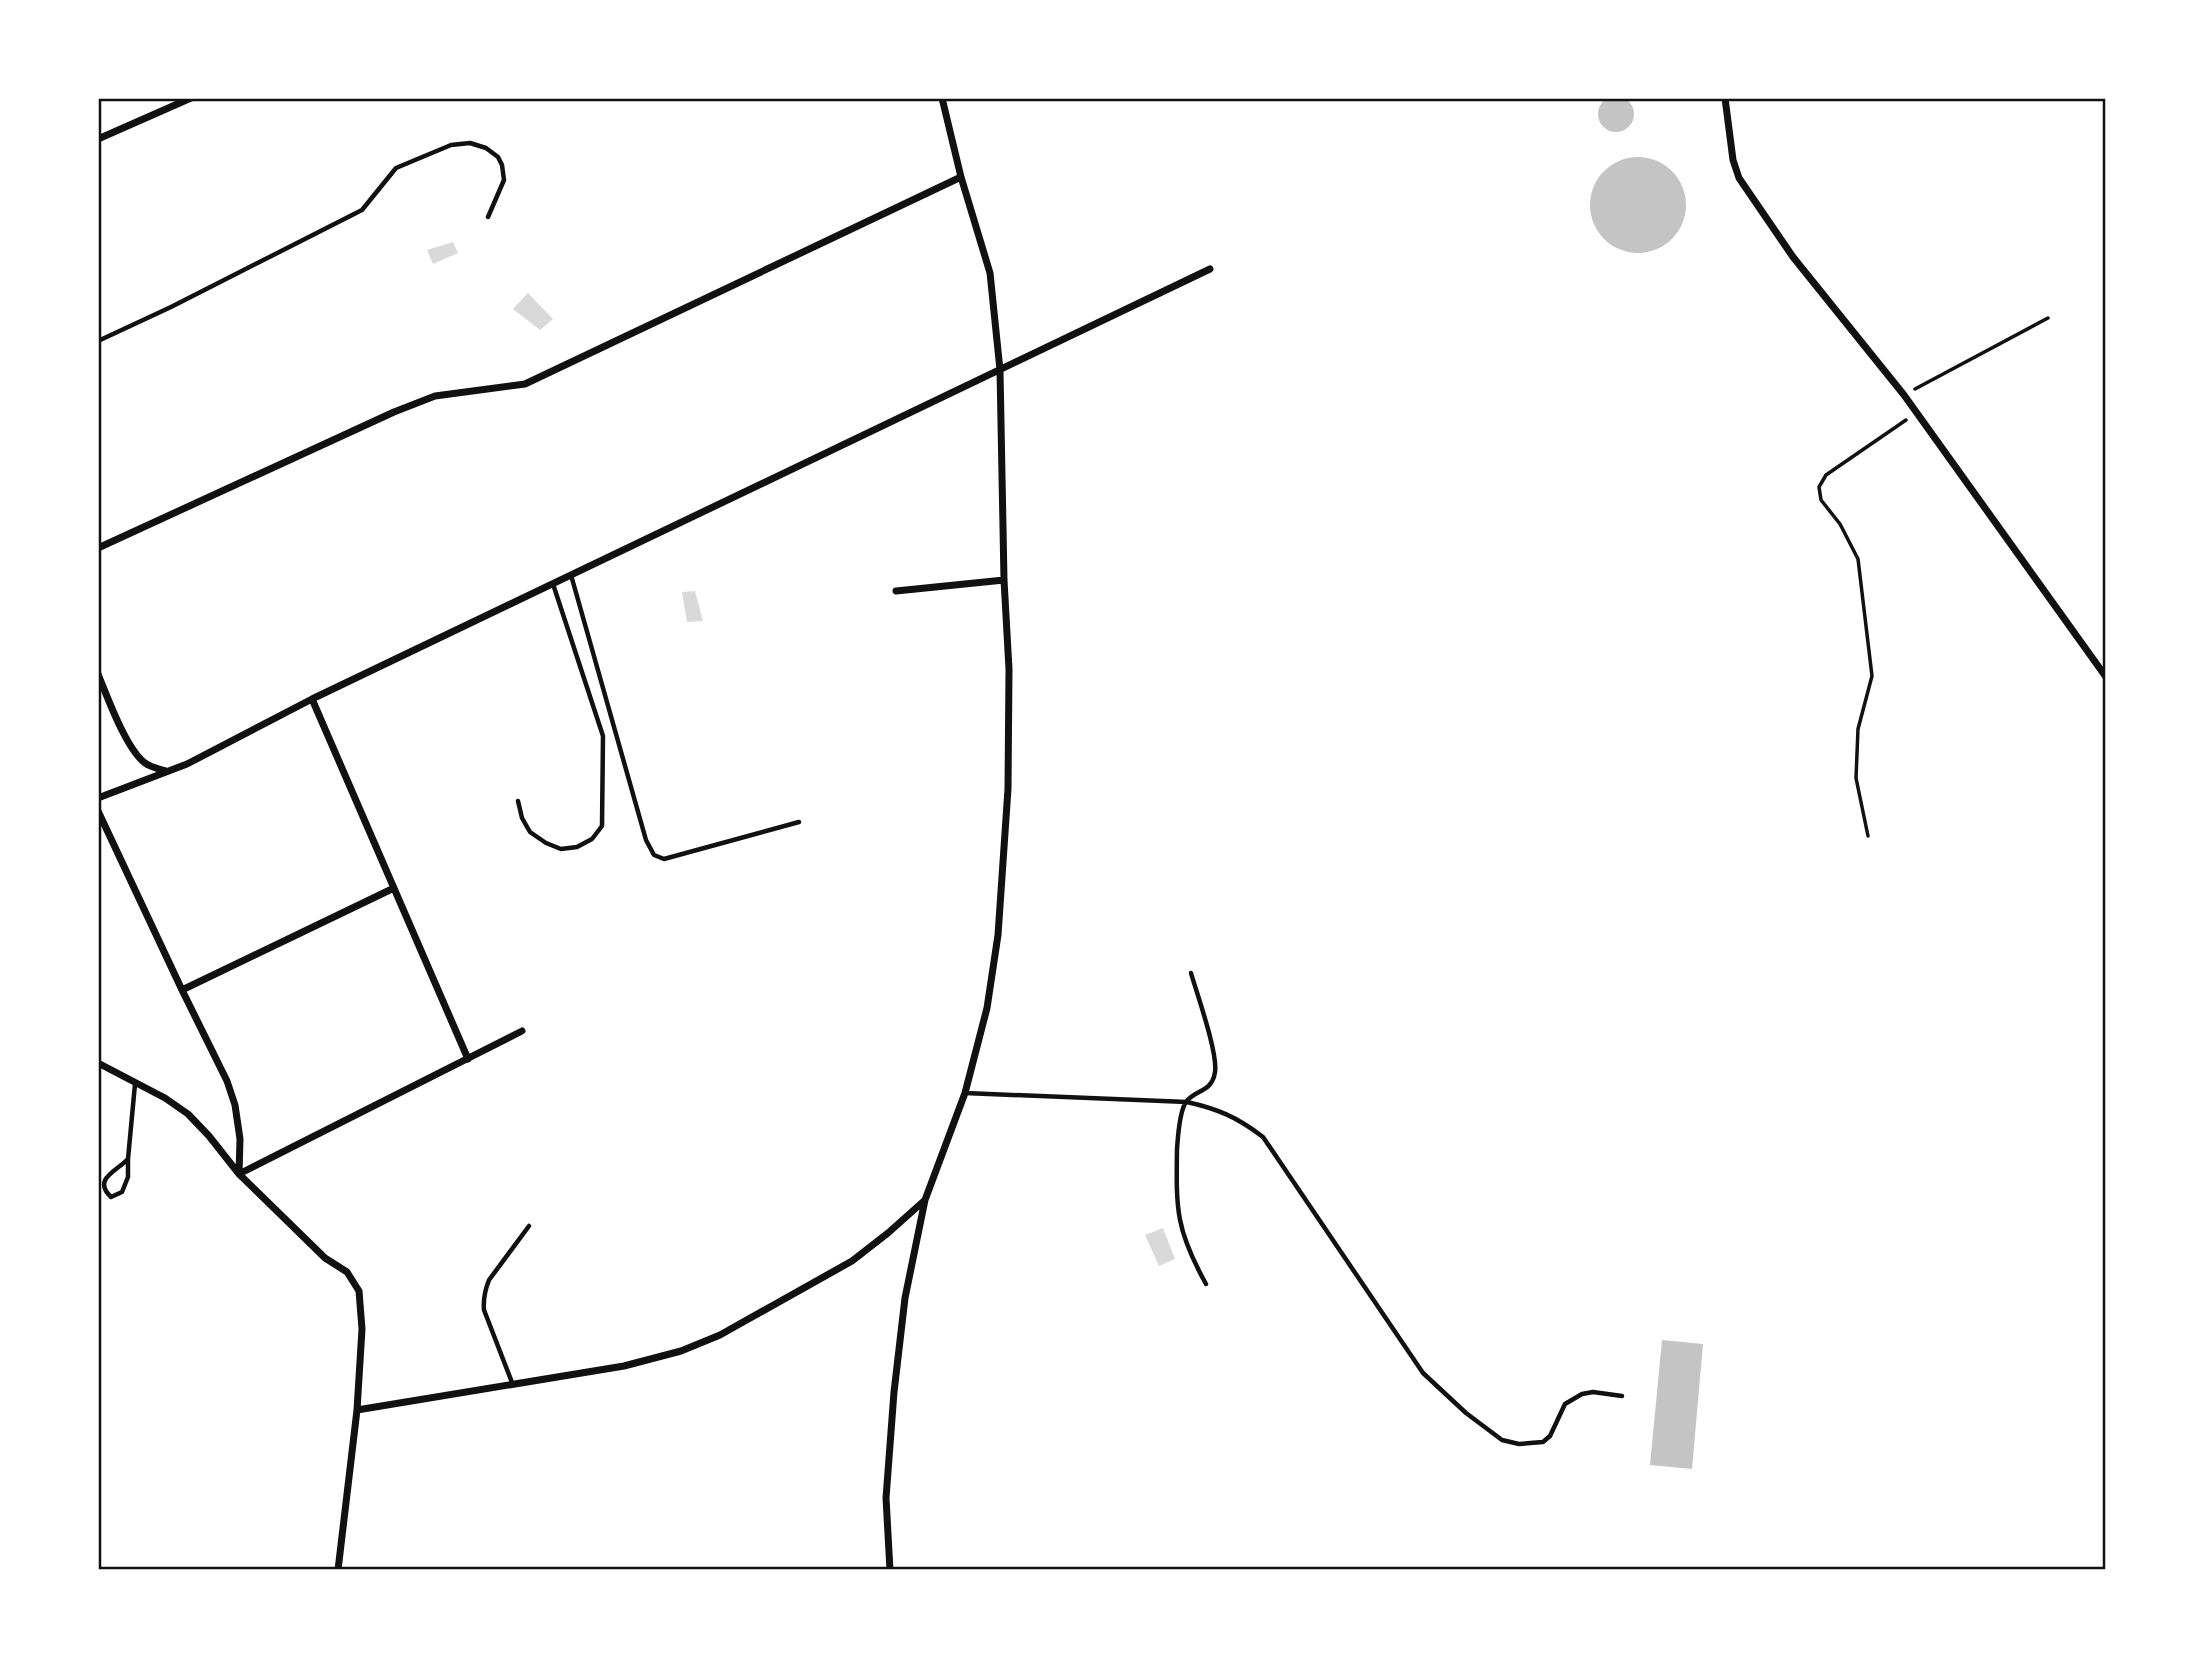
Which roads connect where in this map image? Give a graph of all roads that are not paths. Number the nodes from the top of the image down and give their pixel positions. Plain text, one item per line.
1 (191, 98) edge
2 (942, 98) edge
3 (1725, 98) edge
4 (98, 139) edge
5 (961, 177) junction
6 (488, 217) dead end
7 (1210, 269) dead end
8 (98, 341) edge
9 (1000, 370) junction
10 (98, 548) edge
11 (570, 575) junction
12 (1004, 580) junction
13 (553, 584) junction
14 (896, 591) dead end
15 (98, 674) edge
16 (2106, 677) edge
17 (312, 699) junction
18 (166, 771) junction
19 (98, 798) edge
20 (518, 801) dead end
21 (98, 811) edge
22 (799, 822) dead end
23 (394, 888) junction
24 (1191, 972) dead end
25 (181, 990) junction
26 (522, 1031) dead end
27 (468, 1059) junction
28 (98, 1063) edge
29 (135, 1083) junction
30 (965, 1093) junction
31 (1187, 1102) junction
32 (128, 1159) junction
33 (239, 1174) junction
34 (925, 1200) junction
35 (528, 1226) dead end
36 (1206, 1283) dead end
37 (513, 1385) junction
38 (1622, 1396) dead end
39 (357, 1410) junction
40 (338, 1570) edge
41 (890, 1570) edge

1 - 4 street
2 - 5 street
3 - 16 street
5 - 9 street
5 - 10 street
6 - 8 lane
7 - 9 street
9 - 11 street
9 - 12 street
11 - 13 street
11 - 22 lane
12 - 14 street
12 - 30 street
13 - 17 street
13 - 20 lane
15 - 18 street
17 - 18 street
17 - 23 street
18 - 19 street
21 - 25 street
23 - 25 street
23 - 27 street
24 - 31 lane
25 - 33 street
26 - 27 street
27 - 33 street
28 - 29 street
29 - 32 lane
29 - 33 street
30 - 31 lane
30 - 34 street
31 - 36 lane
31 - 38 lane
32 - 32 lane
33 - 39 street
34 - 37 street
34 - 41 street
35 - 37 lane
37 - 39 street
39 - 40 street

